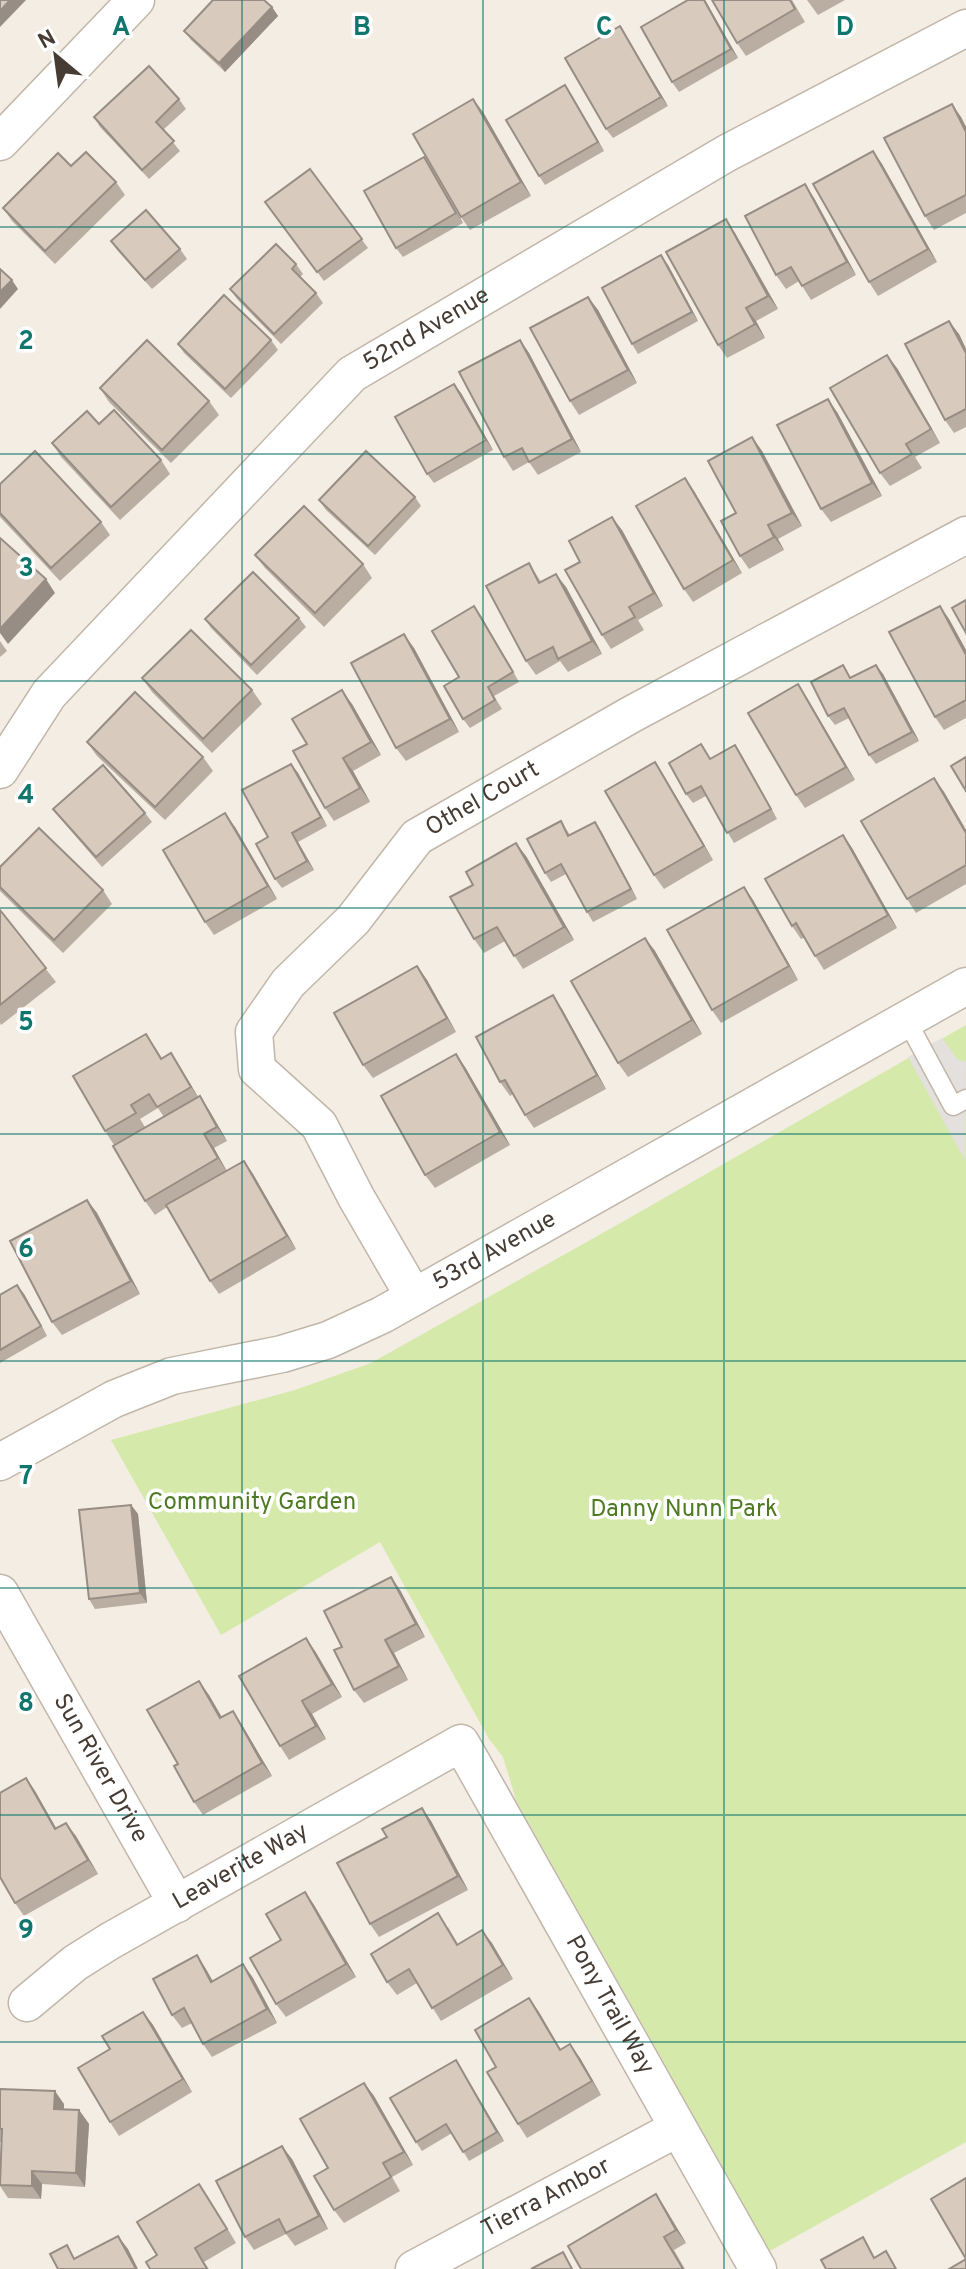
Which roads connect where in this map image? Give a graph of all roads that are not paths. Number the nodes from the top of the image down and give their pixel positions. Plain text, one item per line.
1 (136, 0) edge
2 (966, 28) edge
3 (0, 142) edge
4 (966, 535) edge
5 (0, 770) edge
6 (966, 986) edge
7 (906, 1019) junction
8 (966, 1099) edge
9 (414, 1297) junction
10 (0, 1462) edge
11 (0, 1593) edge
12 (461, 1743) joint
13 (177, 1904) junction
14 (27, 2003) dead end
15 (678, 2128) junction
16 (414, 2269) edge
17 (758, 2269) edge

1 - 3 street
2 - 5 street, 52nd Avenue
4 - 9 street, Othel Court
6 - 7 street, 53rd Avenue
7 - 8 lane
7 - 9 street, 53rd Avenue
9 - 10 street, 53rd Avenue
11 - 13 street, Sun River Drive
12 - 13 street, Leaverite Way
12 - 15 street, Pony Trail Way
13 - 14 street, Leaverite Way
15 - 16 street, Tierra Ambor
15 - 17 street, Pony Trail Way

